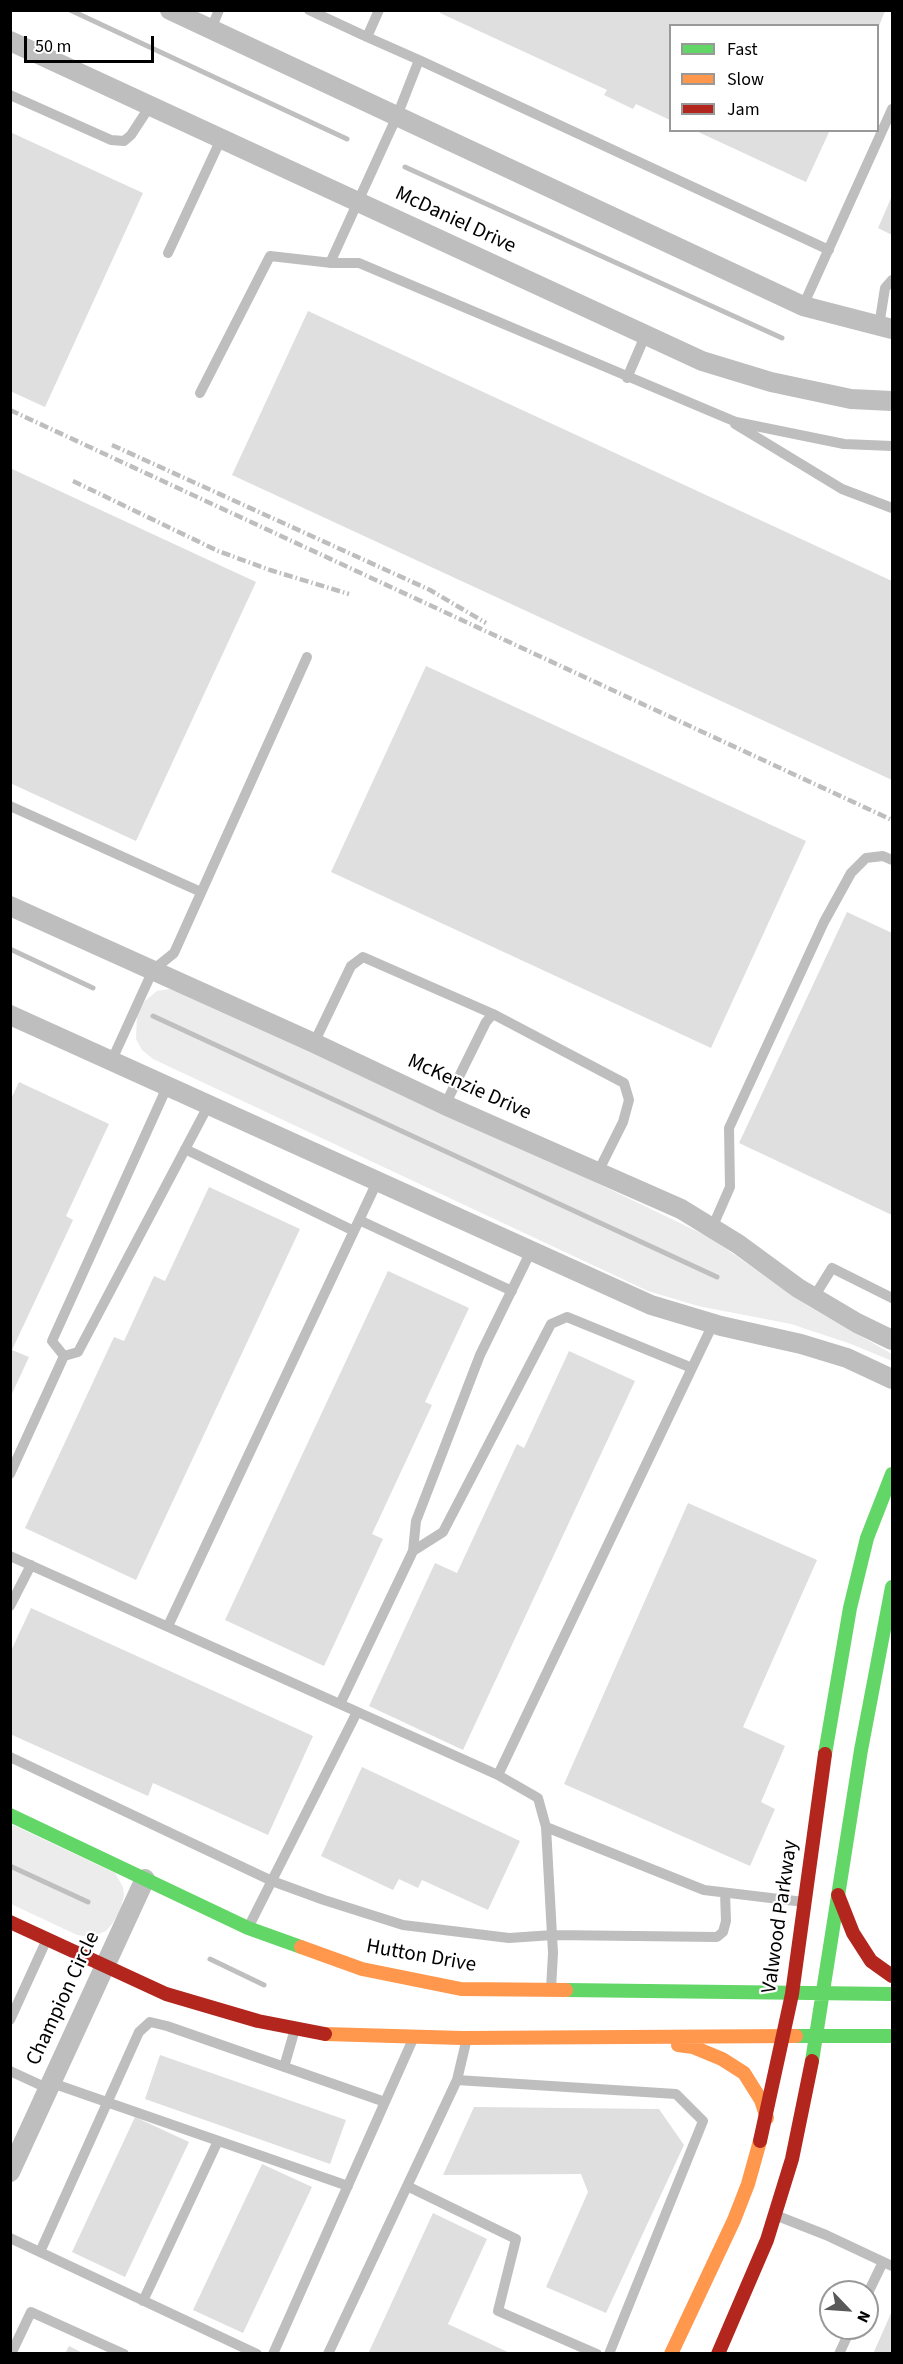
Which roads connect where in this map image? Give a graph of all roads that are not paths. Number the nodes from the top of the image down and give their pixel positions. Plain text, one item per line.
1 (170, 10) edge
2 (219, 10) edge
3 (309, 10) edge
4 (379, 10) edge
5 (211, 29) junction
6 (367, 37) junction
7 (10, 41) edge
8 (419, 60) junction
9 (10, 95) edge
10 (150, 106) junction
11 (892, 109) edge
12 (397, 116) junction
13 (221, 139) junction
14 (358, 203) junction
15 (828, 250) junction
16 (168, 253) dead end
17 (330, 262) junction
18 (892, 280) edge
19 (803, 306) junction
20 (886, 328) edge
21 (645, 336) junction
22 (627, 378) junction
23 (200, 393) dead end
24 (892, 401) edge
25 (724, 417) junction
26 (892, 446) edge
27 (892, 508) edge
28 (307, 657) dead end
29 (10, 806) edge
30 (892, 860) edge
31 (201, 892) junction
32 (10, 906) edge
33 (153, 970) junction
34 (493, 1014) junction
35 (10, 1015) edge
36 (314, 1043) junction
37 (111, 1062) junction
38 (167, 1087) junction
39 (446, 1105) junction
40 (208, 1106) junction
41 (185, 1149) junction
42 (598, 1172) junction
43 (377, 1182) junction
44 (359, 1220) junction
45 (712, 1228) junction
46 (354, 1231) junction
47 (531, 1251) junction
48 (512, 1291) junction
49 (814, 1297) junction
50 (892, 1298) edge
51 (713, 1324) junction
52 (892, 1340) edge
53 (63, 1356) junction
54 (692, 1368) junction
55 (892, 1379) edge
56 (10, 1474) edge
57 (892, 1474) edge
58 (413, 1551) junction
59 (10, 1556) edge
60 (31, 1565) junction
61 (892, 1587) edge
62 (10, 1606) edge
63 (168, 1626) junction
64 (886, 1658) edge
65 (340, 1704) junction
66 (357, 1712) junction
67 (10, 1757) edge
68 (498, 1775) junction
69 (10, 1815) edge
70 (546, 1827) junction
71 (145, 1879) junction
72 (272, 1881) junction
73 (725, 1893) junction
74 (838, 1894) junction
75 (805, 1902) junction
76 (10, 1922) edge
77 (248, 1928) junction
78 (552, 1935) junction
79 (47, 1939) junction
80 (106, 1966) junction
81 (892, 1976) edge
82 (551, 1990) junction
83 (792, 1994) junction
84 (822, 1994) junction
85 (892, 1994) edge
86 (10, 2020) edge
87 (295, 2028) junction
88 (629, 2036) junction
89 (892, 2036) edge
90 (414, 2037) junction
91 (784, 2037) junction
92 (817, 2037) junction
93 (467, 2038) junction
94 (284, 2067) junction
95 (10, 2071) edge
96 (457, 2080) junction
97 (50, 2086) junction
98 (385, 2102) junction
99 (109, 2103) junction
100 (767, 2118) junction
101 (218, 2141) junction
102 (11, 2171) edge
103 (348, 2186) junction
104 (407, 2186) junction
105 (775, 2215) junction
106 (10, 2238) edge
107 (40, 2252) junction
108 (888, 2264) edge
109 (877, 2280) edge
110 (143, 2301) junction
111 (14, 2340) edge
112 (845, 2340) edge
113 (11, 2354) edge
114 (124, 2354) edge
115 (257, 2354) edge
116 (273, 2354) edge
117 (328, 2354) edge
118 (597, 2354) edge
119 (609, 2354) edge
120 (671, 2354) edge
121 (717, 2354) edge
122 (839, 2354) edge

1 - 5 street
2 - 5 lane
3 - 6 lane
4 - 6 lane
5 - 12 street
6 - 8 lane
7 - 10 street, McDaniel Drive
8 - 12 lane
8 - 15 lane
9 - 10 lane
10 - 13 street, McDaniel Drive
11 - 15 lane
12 - 14 lane
12 - 19 street
13 - 14 street, McDaniel Drive
13 - 16 lane
14 - 17 lane
14 - 21 street, McDaniel Drive
15 - 19 lane
17 - 22 lane
17 - 23 lane
18 - 20 lane
19 - 20 street
21 - 22 lane
21 - 24 street, McDaniel Drive
22 - 25 lane
25 - 26 lane
25 - 27 lane
28 - 31 lane
29 - 31 lane
30 - 45 lane
31 - 33 lane
32 - 33 street, McKenzie Drive
33 - 36 street, McKenzie Drive
33 - 37 lane
34 - 36 lane
34 - 39 lane
34 - 42 lane
35 - 37 street
36 - 39 street, McKenzie Drive
37 - 38 street
38 - 40 street
38 - 53 lane
39 - 42 street, McKenzie Drive
40 - 41 lane
40 - 43 street
41 - 46 lane
41 - 53 lane
42 - 45 street, McKenzie Drive
43 - 44 lane
43 - 47 street
44 - 46 lane
44 - 48 lane
45 - 49 street, McKenzie Drive
46 - 63 lane
47 - 48 lane
47 - 51 street
48 - 58 lane
49 - 50 lane
49 - 52 street, McKenzie Drive
51 - 54 lane
51 - 55 street
53 - 56 lane
54 - 58 lane
54 - 68 lane
57 - 75 main road, Valwood Parkway
58 - 65 lane
59 - 60 lane
60 - 62 lane
60 - 63 lane
61 - 64 main road
63 - 65 lane
64 - 74 main road
65 - 66 lane
66 - 68 lane
66 - 72 lane
67 - 72 lane
68 - 70 lane
69 - 71 main road, Hutton Drive
70 - 73 lane
70 - 78 lane
71 - 77 main road, Hutton Drive
71 - 80 street, Champion Circle
72 - 77 lane
72 - 78 lane
73 - 75 lane
73 - 78 lane
74 - 81 main road
74 - 84 main road
75 - 83 main road, Valwood Parkway
76 - 79 main road
77 - 82 main road, Hutton Drive
78 - 82 lane
79 - 80 main road
79 - 86 lane
80 - 87 main road
80 - 97 street, Champion Circle
82 - 83 main road, Hutton Drive
83 - 84 main road, Hutton Drive
83 - 91 main road, Valwood Parkway
84 - 85 main road, Hutton Drive
84 - 92 main road
87 - 90 main road
87 - 94 lane
88 - 91 main road
88 - 93 main road
88 - 100 main road
89 - 92 main road
90 - 93 main road
90 - 98 lane
91 - 92 main road
91 - 100 main road, Valwood Parkway
92 - 105 main road
93 - 96 lane
94 - 98 lane
94 - 99 lane
95 - 97 lane
96 - 104 lane
96 - 119 lane
97 - 99 lane
97 - 102 street, Champion Circle
98 - 103 lane
99 - 101 lane
99 - 107 lane
100 - 120 main road, Valwood Parkway
101 - 103 lane
101 - 110 lane
103 - 116 lane
104 - 117 lane
104 - 118 lane
105 - 108 lane
105 - 121 main road
106 - 107 lane
107 - 110 lane
108 - 109 lane
110 - 115 lane
111 - 113 lane
111 - 114 lane
112 - 122 lane

